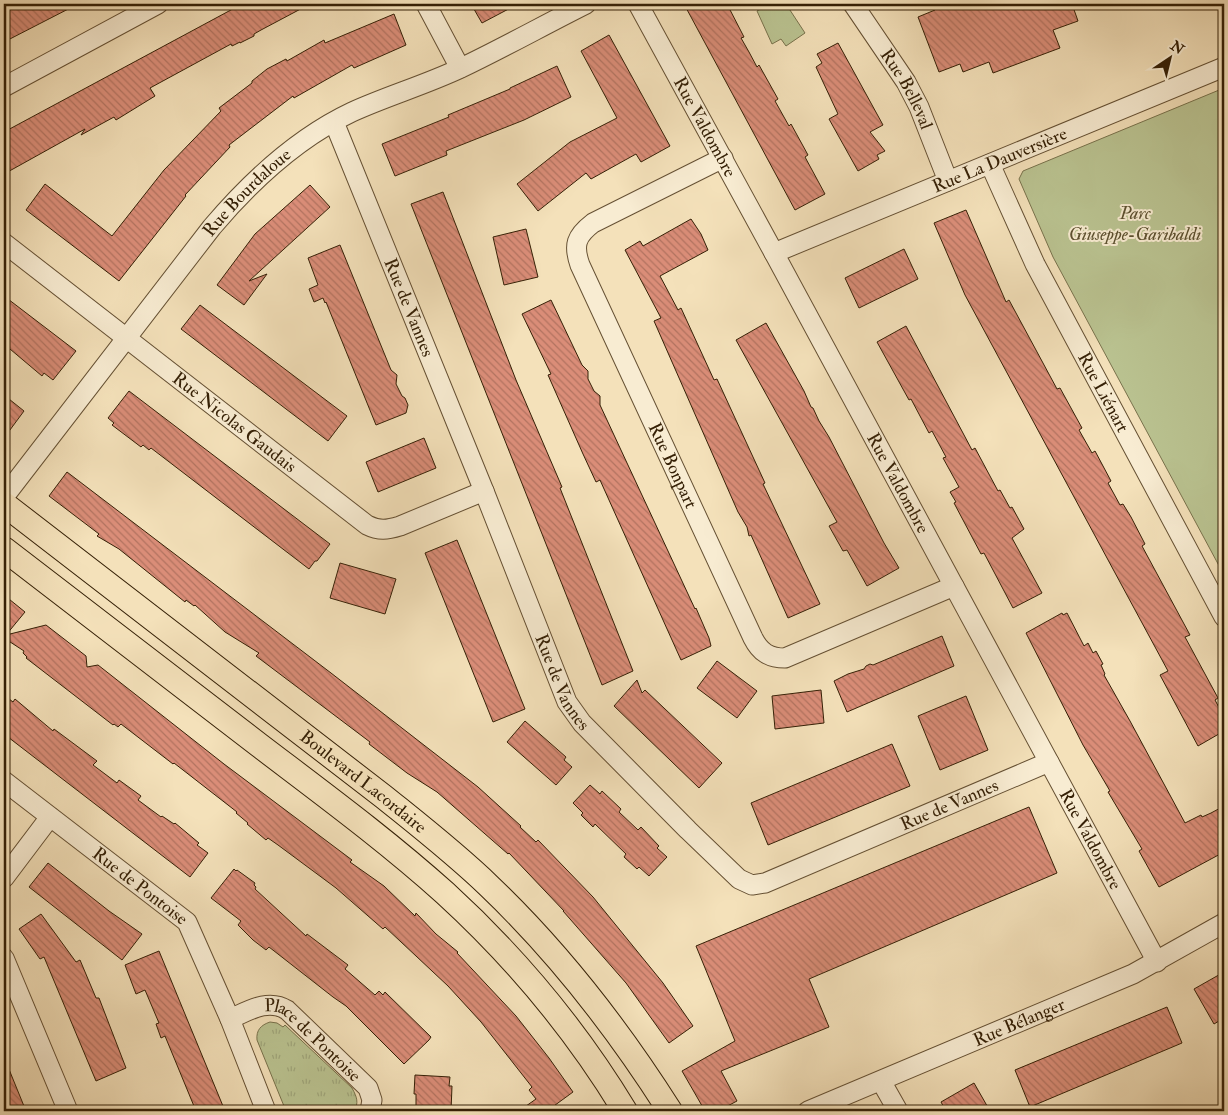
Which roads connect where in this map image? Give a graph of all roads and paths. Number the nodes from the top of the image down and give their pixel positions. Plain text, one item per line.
1 (158, 4) edge
2 (426, 4) edge
3 (586, 4) edge
4 (638, 4) edge
5 (853, 4) edge
6 (1224, 67) edge
7 (460, 68) junction
8 (4, 87) edge
9 (334, 122) junction
10 (723, 158) junction
11 (990, 164) junction
12 (948, 182) junction
13 (4, 242) edge
14 (774, 253) junction
15 (125, 337) junction
16 (484, 491) junction
17 (4, 497) edge
18 (4, 504) edge
19 (4, 548) edge
20 (954, 586) junction
21 (1224, 617) edge
22 (1049, 762) junction
23 (4, 781) edge
24 (50, 817) junction
25 (4, 878) edge
26 (1224, 923) edge
27 (4, 958) edge
28 (1157, 962) junction
29 (230, 1019) junction
30 (881, 1081) junction
31 (68, 1111) edge
32 (266, 1111) edge
33 (370, 1111) edge
34 (625, 1111) edge
35 (670, 1111) edge
36 (808, 1111) edge
37 (898, 1111) edge

1 - 8 street
2 - 7 street
3 - 7 street, Rue Bourdaloue
4 - 10 street, Rue Valdombre
5 - 12 street, Rue Belleval
6 - 11 street, Rue La Dauversière
7 - 9 street, Rue Bourdaloue
9 - 15 street, Rue Bourdaloue
9 - 16 street, Rue de Vannes
10 - 14 street, Rue Valdombre
10 - 20 street, Rue Bonpart
11 - 12 street, Rue La Dauversière
11 - 21 street, Rue Liénart
12 - 14 street, Rue La Dauversière
13 - 15 street, Rue Nicolas Gaudais
14 - 20 street, Rue Valdombre
15 - 16 street, Rue Nicolas Gaudais
15 - 17 street, Rue Bourdaloue
16 - 22 street, Rue de Vannes
18 - 35 main road, Boulevard Lacordaire
19 - 34 main road, Boulevard Lacordaire
20 - 22 street, Rue Valdombre
22 - 28 street, Rue Valdombre
23 - 24 street, Rue de Pontoise
24 - 25 street
24 - 29 street, Rue de Pontoise
26 - 28 street, Rue Bélanger
27 - 31 street
28 - 30 street, Rue Bélanger
29 - 32 street, Rue de Pontoise
29 - 33 street, Place de Pontoise
30 - 36 street, Rue Bélanger
30 - 37 street

